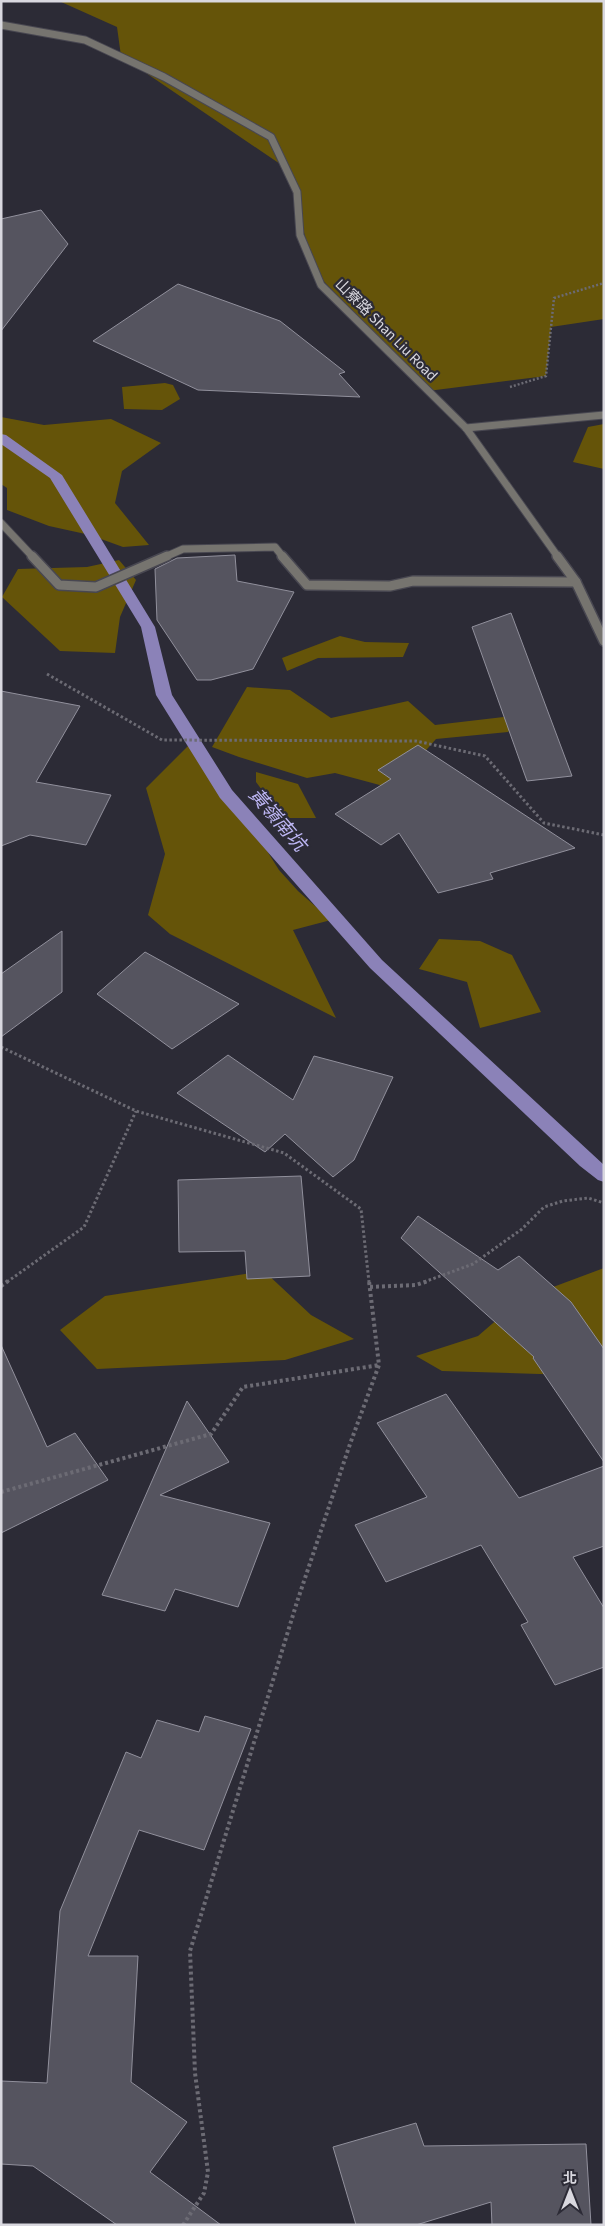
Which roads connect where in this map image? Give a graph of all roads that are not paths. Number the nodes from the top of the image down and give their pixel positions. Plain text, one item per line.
1 (1, 25) edge
2 (604, 415) edge
3 (466, 428) junction
4 (1, 523) edge
5 (576, 582) junction
6 (604, 641) edge

1 - 3 street, 山寮路 Shan Liu Road
2 - 3 street
3 - 5 street, 山寮路 Shan Liu Road
4 - 5 street
5 - 6 street, 山寮路 Shan Liu Road

